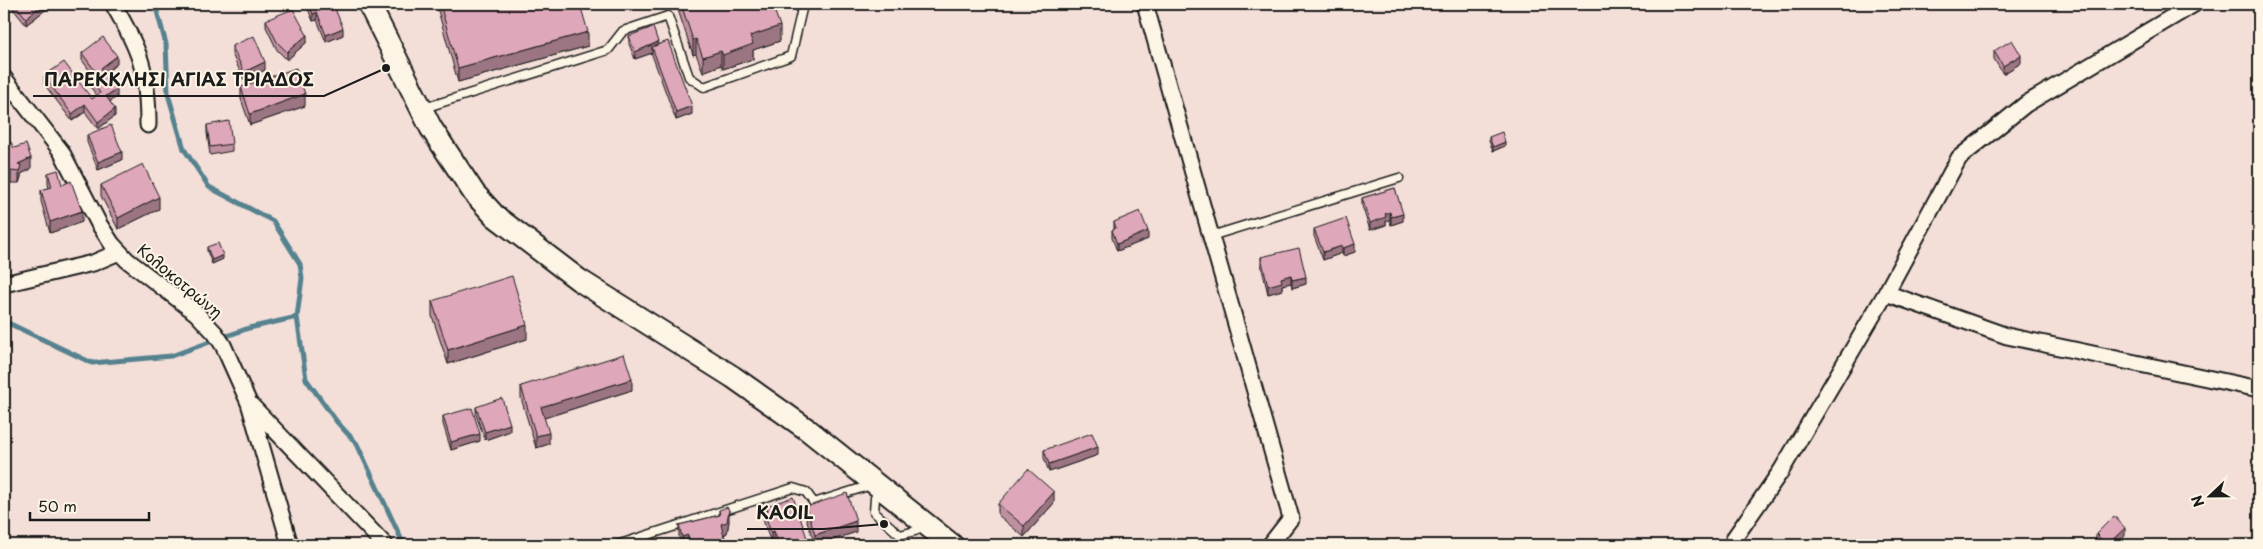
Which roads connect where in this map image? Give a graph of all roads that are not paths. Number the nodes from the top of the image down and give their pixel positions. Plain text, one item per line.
1 (113, 4) edge
2 (369, 4) edge
3 (1146, 4) edge
4 (2194, 4) edge
5 (802, 9) dead end
6 (4, 78) edge
7 (421, 109) junction
8 (148, 125) dead end
9 (1399, 178) dead end
10 (1211, 236) junction
11 (119, 252) junction
12 (4, 284) edge
13 (1886, 293) junction
14 (2259, 389) edge
15 (249, 402) junction
16 (875, 491) junction
17 (915, 531) dead end
18 (290, 545) edge
19 (385, 545) edge
20 (617, 545) edge
21 (952, 545) edge
22 (1270, 545) edge
23 (1732, 545) edge

1 - 8 street
2 - 7 street
3 - 10 street
4 - 13 street
5 - 7 lane
6 - 11 street, Κολοκοτρώνη
7 - 16 street
9 - 10 lane
10 - 22 street
11 - 12 street
11 - 15 street, Κολοκοτρώνη
13 - 14 street
13 - 23 street
15 - 18 street
15 - 19 street, Κολοκοτρώνη
16 - 17 lane
16 - 20 lane
16 - 21 street

